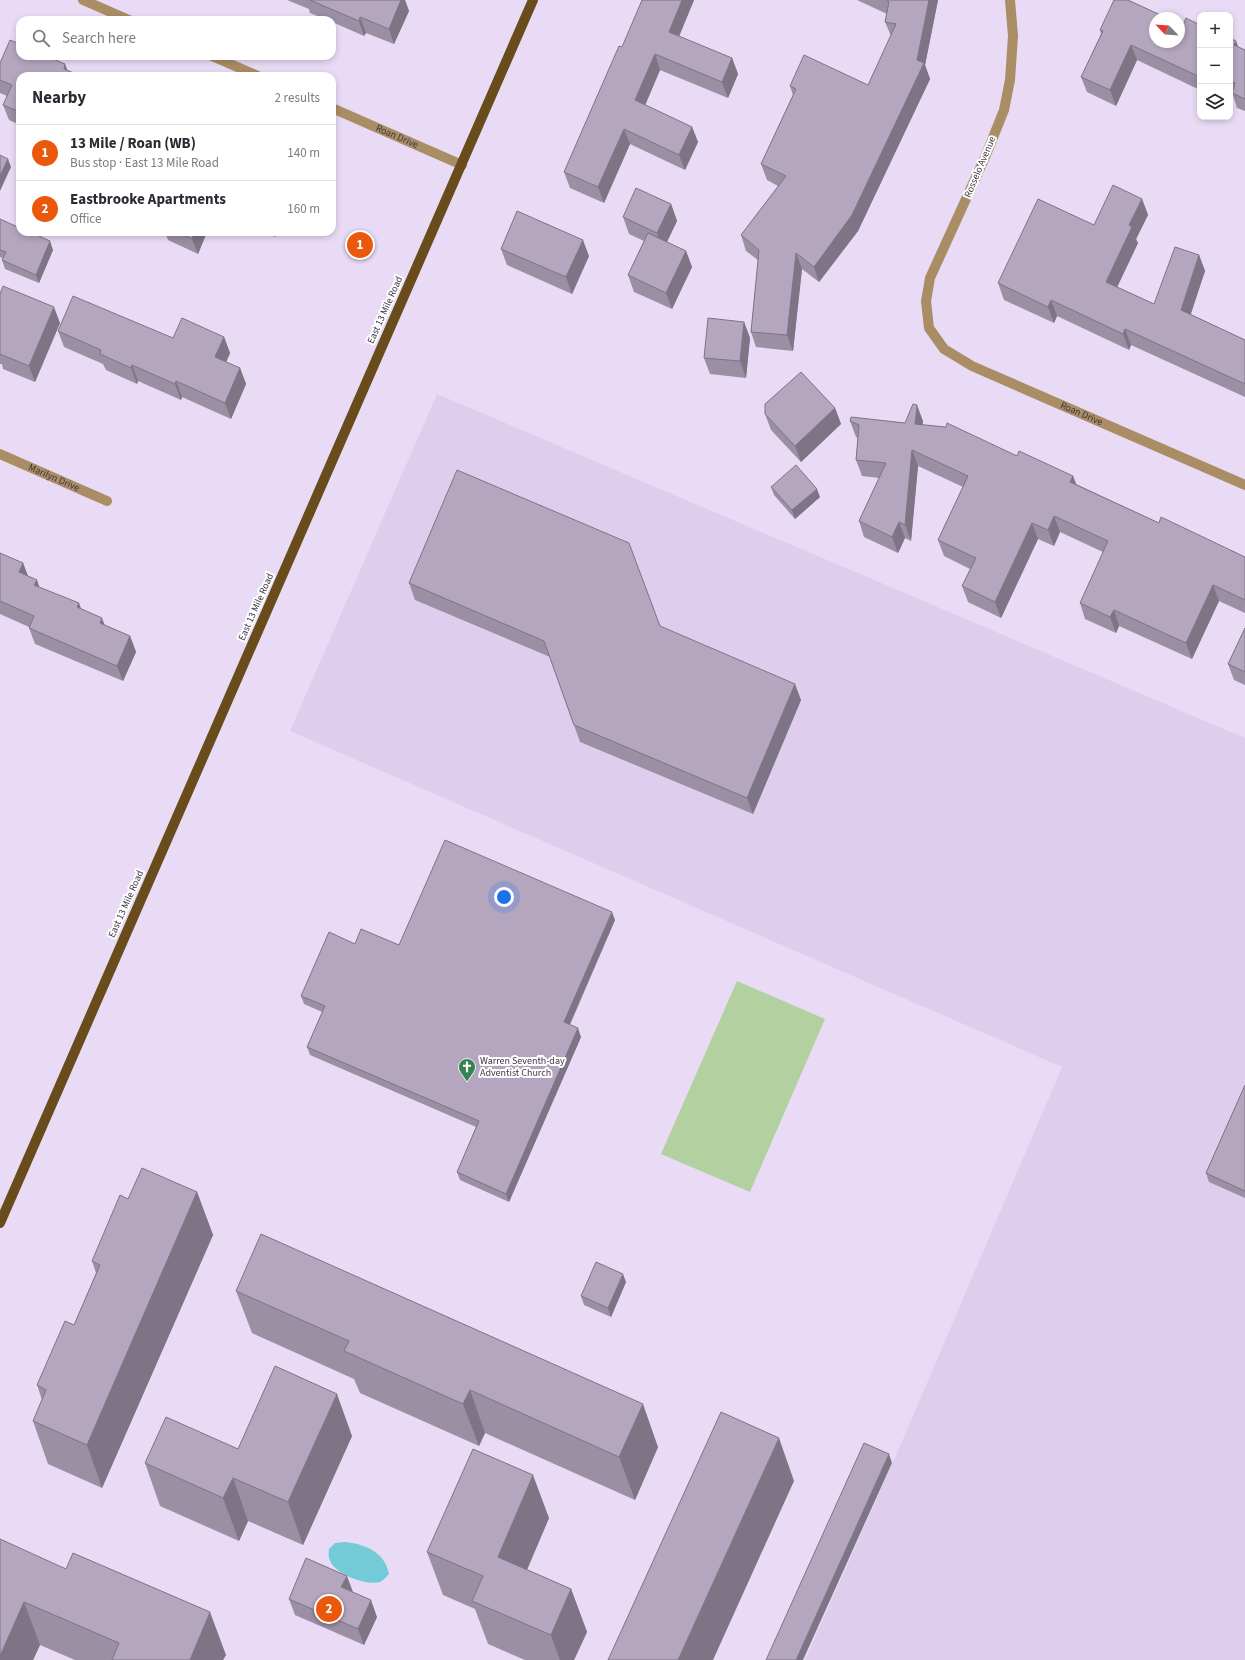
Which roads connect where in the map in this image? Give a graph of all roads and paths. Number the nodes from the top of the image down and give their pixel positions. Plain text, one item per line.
1 (83, 0) edge
2 (533, 0) edge
3 (1010, 0) edge
4 (120, 16) edge
5 (221, 60) edge
6 (249, 72) edge
7 (336, 110) edge
8 (462, 165) junction
9 (929, 328) joint
10 (0, 454) edge
11 (1245, 484) edge
12 (107, 501) dead end
13 (0, 1223) edge

1 - 4 street
2 - 8 main road, East 13 Mile Road
3 - 9 street, Rosselo Avenue
5 - 6 street
7 - 8 street, Roan Drive
8 - 13 main road, East 13 Mile Road
9 - 11 street, Roan Drive
10 - 12 street, Marilyn Drive

